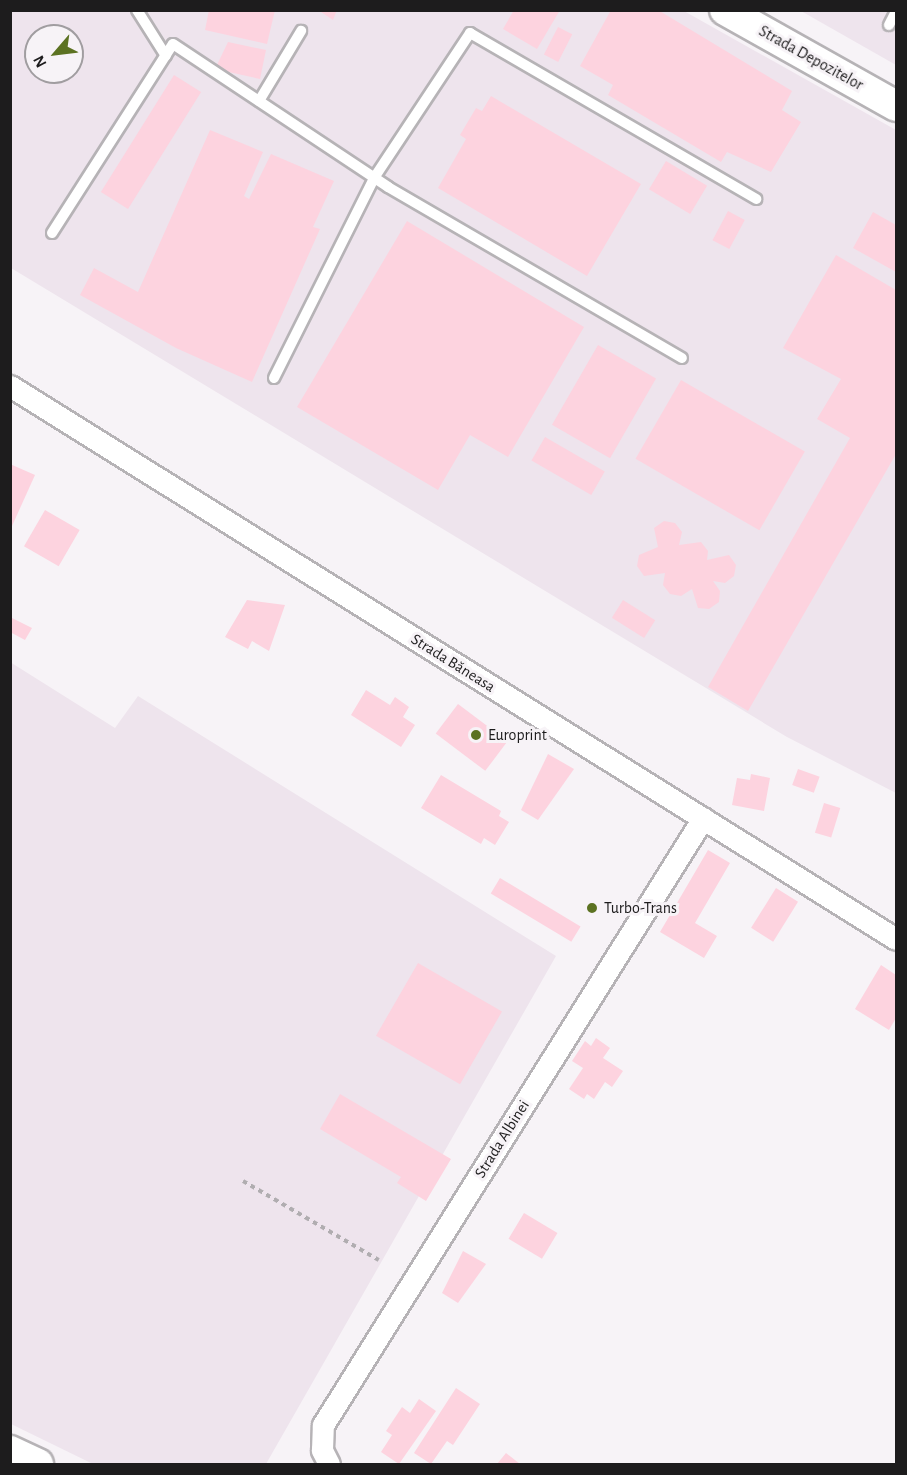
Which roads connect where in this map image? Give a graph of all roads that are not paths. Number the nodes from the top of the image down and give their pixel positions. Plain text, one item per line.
1 (137, 10) edge
2 (725, 10) edge
3 (897, 11) edge
4 (889, 25) dead end
5 (301, 31) dead end
6 (166, 56) junction
7 (259, 101) junction
8 (897, 106) edge
9 (374, 178) junction
10 (756, 199) dead end
11 (52, 233) dead end
12 (682, 358) dead end
13 (274, 378) dead end
14 (10, 386) edge
15 (703, 818) junction
16 (897, 939) edge
17 (10, 1451) edge
18 (38, 1464) edge
19 (329, 1464) edge

1 - 6 lane
2 - 8 street, Strada Depozitelor
3 - 4 lane
5 - 7 lane
6 - 7 lane
6 - 11 lane
7 - 9 lane
9 - 10 lane
9 - 12 lane
9 - 13 lane
14 - 15 street, Strada Băneasa
15 - 16 street, Strada Băneasa
15 - 19 street, Strada Albinei
17 - 18 street

